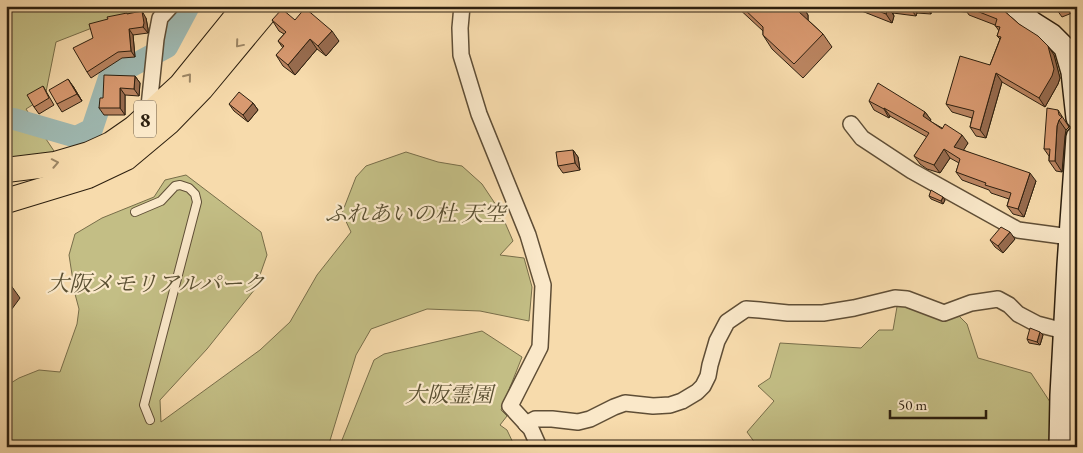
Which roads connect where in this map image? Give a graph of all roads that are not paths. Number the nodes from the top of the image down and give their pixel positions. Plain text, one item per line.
1 (171, 6) edge
2 (245, 6) edge
3 (270, 6) edge
4 (462, 6) edge
5 (1014, 6) edge
6 (148, 116) junction
7 (1077, 118) edge
8 (851, 124) dead end
9 (1077, 137) edge
10 (6, 170) edge
11 (6, 201) edge
12 (135, 212) dead end
13 (1074, 215) edge
14 (1070, 237) junction
15 (1071, 302) edge
16 (1064, 332) junction
17 (150, 420) dead end
18 (526, 424) junction
19 (539, 447) edge
20 (1060, 447) edge

1 - 6 street
6 -> 2 main road, 8
3 -> 11 main road, 8
4 - 18 street
5 - 7 street
10 -> 6 main road, 8
8 - 14 street
9 - 13 street
12 - 17 lane
13 - 14 street
14 - 15 street
15 - 16 street
16 - 18 street
16 - 20 street
18 - 19 street

